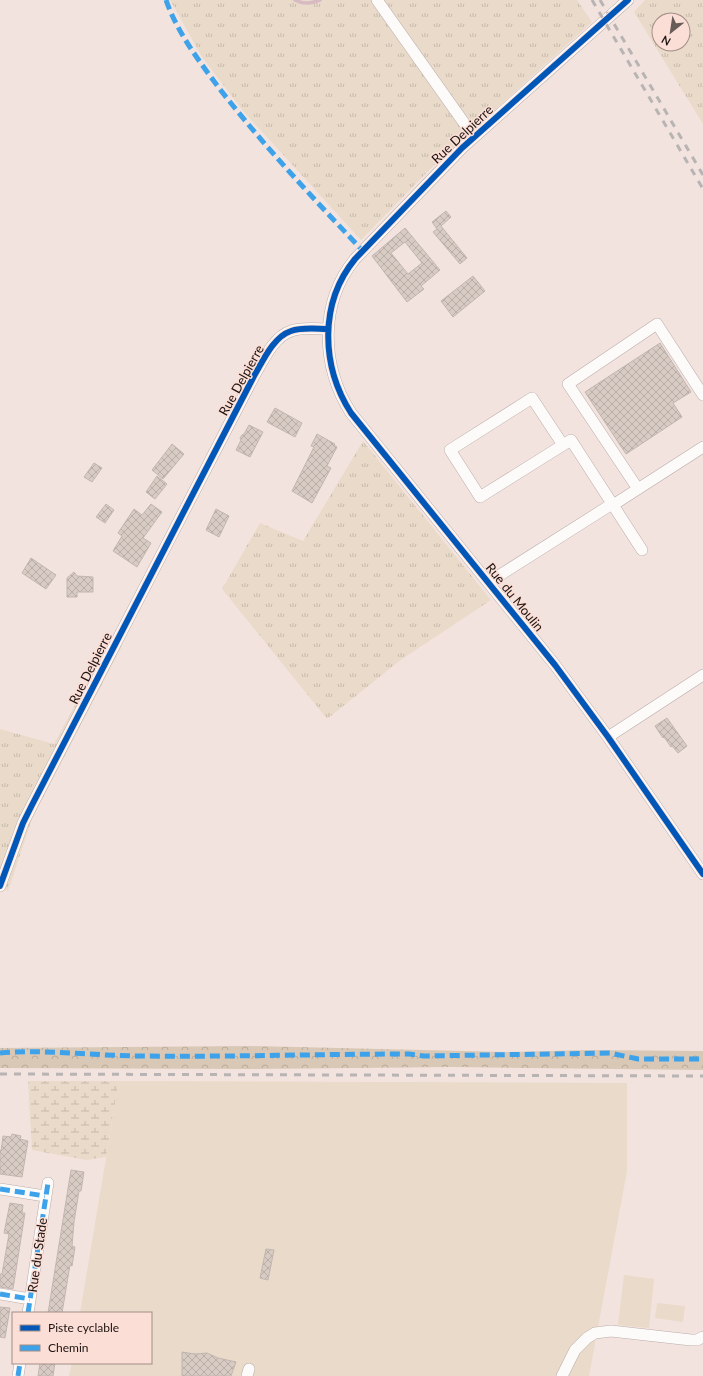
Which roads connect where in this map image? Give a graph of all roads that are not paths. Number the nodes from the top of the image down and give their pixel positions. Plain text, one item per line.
1 (377, 0) edge
2 (628, 0) edge
3 (474, 137) junction
4 (328, 329) junction
5 (703, 395) edge
6 (563, 445) junction
7 (703, 448) edge
8 (638, 489) junction
9 (613, 505) junction
10 (642, 550) dead end
11 (489, 582) junction
12 (703, 674) edge
13 (608, 737) junction
14 (703, 874) edge
15 (0, 886) edge
16 (48, 1183) dead end
17 (0, 1189) edge
18 (45, 1196) junction
19 (0, 1294) edge
20 (30, 1299) junction
21 (28, 1312) edge
22 (703, 1338) edge
23 (20, 1364) edge
24 (18, 1376) edge
25 (562, 1376) edge

1 - 3 street
2 - 3 street, Rue Delpierre
3 - 4 street, Rue Delpierre
4 - 11 street, Rue du Moulin
4 - 15 street, Rue Delpierre
5 - 8 street
6 - 6 street
6 - 9 street
7 - 8 street
8 - 9 street
9 - 10 street
9 - 11 street
11 - 13 street, Rue du Moulin
12 - 13 street
13 - 14 street, Rue du Moulin
16 - 18 street, Rue du Stade
17 - 18 street
18 - 20 street, Rue du Stade
19 - 20 street
20 - 21 street, Rue du Stade
22 - 25 street
23 - 24 street

